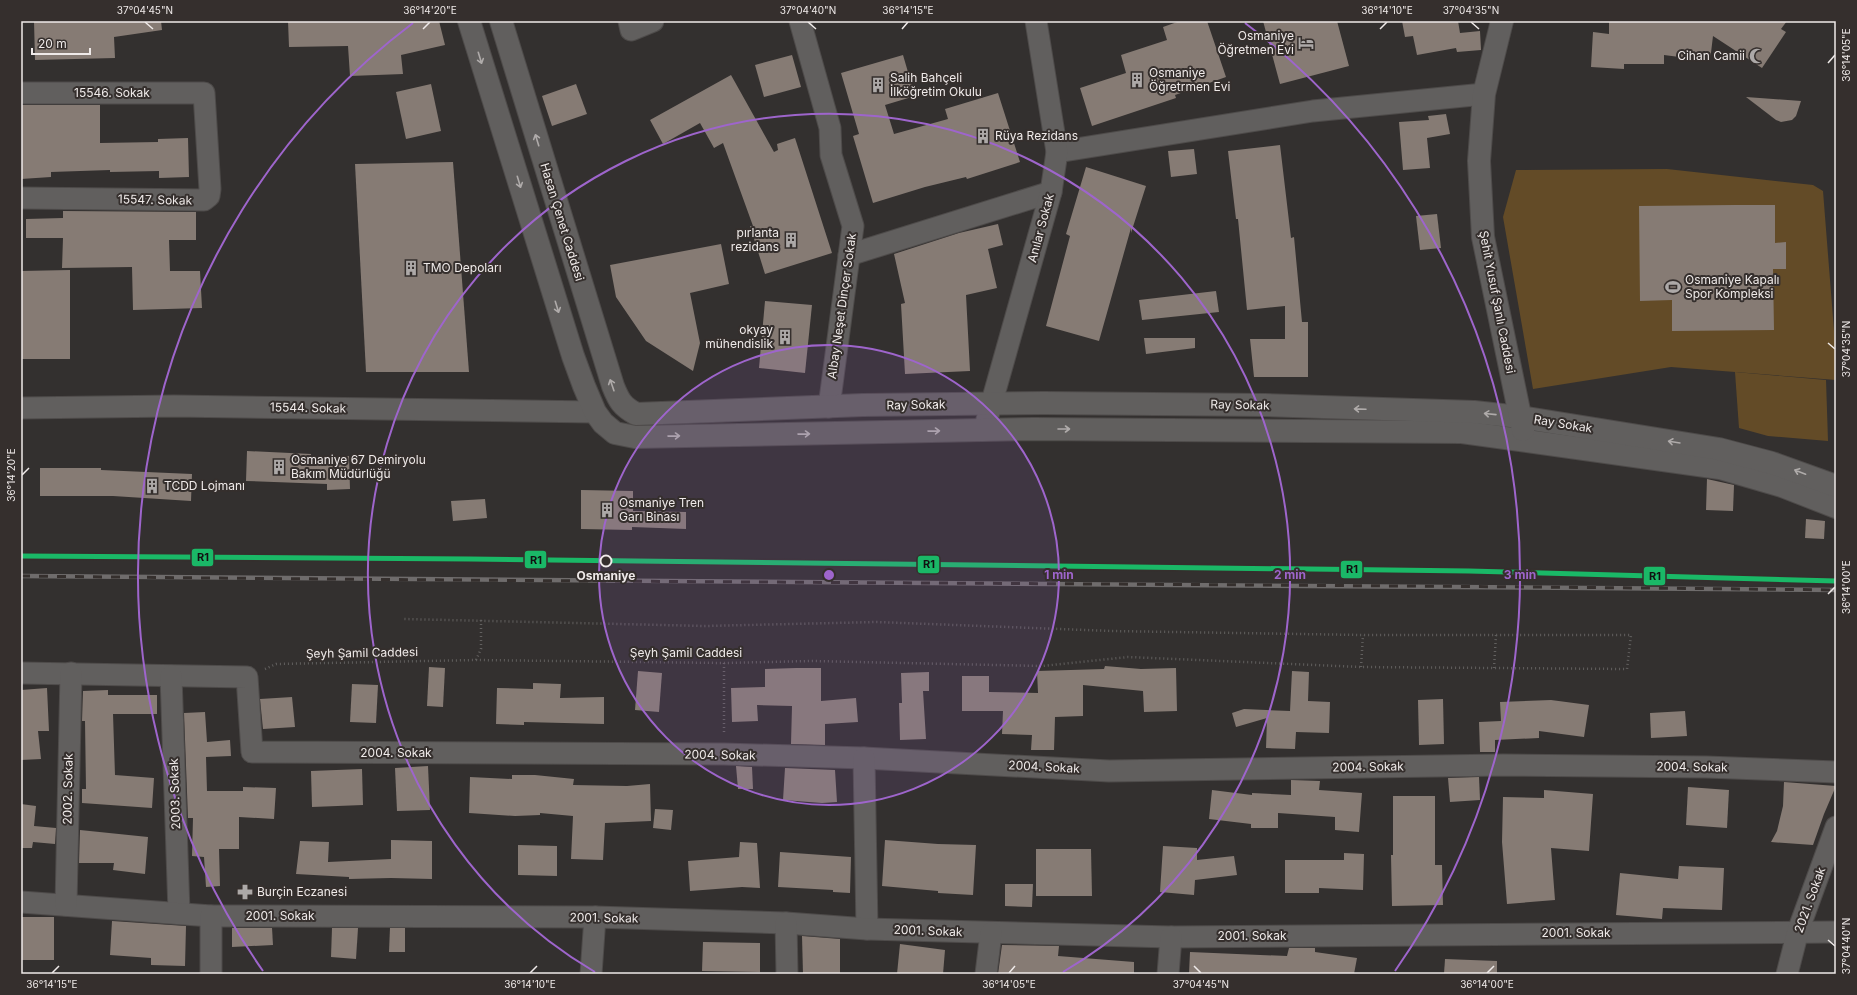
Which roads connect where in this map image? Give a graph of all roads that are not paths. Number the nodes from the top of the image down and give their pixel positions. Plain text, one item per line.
1 (469, 21) edge
2 (501, 21) edge
3 (629, 21) edge
4 (653, 21) edge
5 (800, 21) edge
6 (1036, 21) edge
7 (1502, 21) edge
8 (21, 93) edge
9 (204, 93) joint
10 (1484, 94) junction
11 (1058, 152) junction
12 (1051, 192) junction
13 (21, 198) edge
14 (849, 255) junction
15 (992, 404) junction
16 (828, 407) junction
17 (21, 408) edge
18 (595, 412) junction
19 (636, 414) joint
20 (1520, 417) junction
21 (984, 430) junction
22 (1526, 439) junction
23 (1836, 486) edge
24 (1836, 507) edge
25 (21, 673) edge
26 (71, 673) junction
27 (171, 676) junction
28 (864, 758) junction
29 (1836, 772) edge
30 (1836, 826) edge
31 (21, 902) edge
32 (66, 905) junction
33 (178, 912) junction
34 (211, 916) junction
35 (595, 917) junction
36 (786, 922) junction
37 (867, 929) junction
38 (1798, 931) junction
39 (1836, 932) edge
40 (991, 933) junction
41 (1171, 937) junction
42 (211, 974) edge
43 (590, 974) edge
44 (787, 974) edge
45 (986, 974) edge
46 (1168, 974) edge
47 (1787, 974) edge

1 -> 18 street
19 -> 2 street, Hasan Çenet Caddesi
3 - 4 street
5 - 14 street, Albay Neşet Dinçer Sokak
6 - 11 street, Anılar Sokak
7 - 10 street, Şehit Yusuf Şanlı Caddesi
8 - 9 street, 15546. Sokak
9 - 13 street, 15547. Sokak
10 - 11 street
10 - 20 street, Şehit Yusuf Şanlı Caddesi
11 - 12 street, Anılar Sokak
12 - 14 street
12 - 15 street, Anılar Sokak
14 - 16 street, Albay Neşet Dinçer Sokak
15 - 16 street, Ray Sokak
20 -> 15 street, Ray Sokak
15 - 21 street, Anılar Sokak
16 - 19 street, Ray Sokak
17 - 18 street, 15544. Sokak
18 -> 21 street
20 - 22 street, Şehit Yusuf Şanlı Caddesi
23 -> 20 street, Ray Sokak
21 -> 22 street
22 - 24 street
25 - 26 street
26 - 27 street
26 - 32 street, 2002. Sokak
27 - 28 street, 2004. Sokak
27 - 33 street, 2003. Sokak
28 - 29 street, 2004. Sokak
28 - 37 street
30 - 38 street, 2021. Sokak
31 - 32 street, 2001. Sokak
32 - 33 street, 2001. Sokak
33 - 34 street, 2001. Sokak
34 - 35 street, 2001. Sokak
34 - 42 street
35 - 36 street, 2001. Sokak
35 - 43 street
36 - 37 street, 2001. Sokak
36 - 44 street
37 - 40 street, 2001. Sokak
38 - 39 street, 2001. Sokak
38 - 41 street, 2001. Sokak
38 - 47 street, 2021. Sokak
40 - 41 street, 2001. Sokak
40 - 45 street
41 - 46 street

